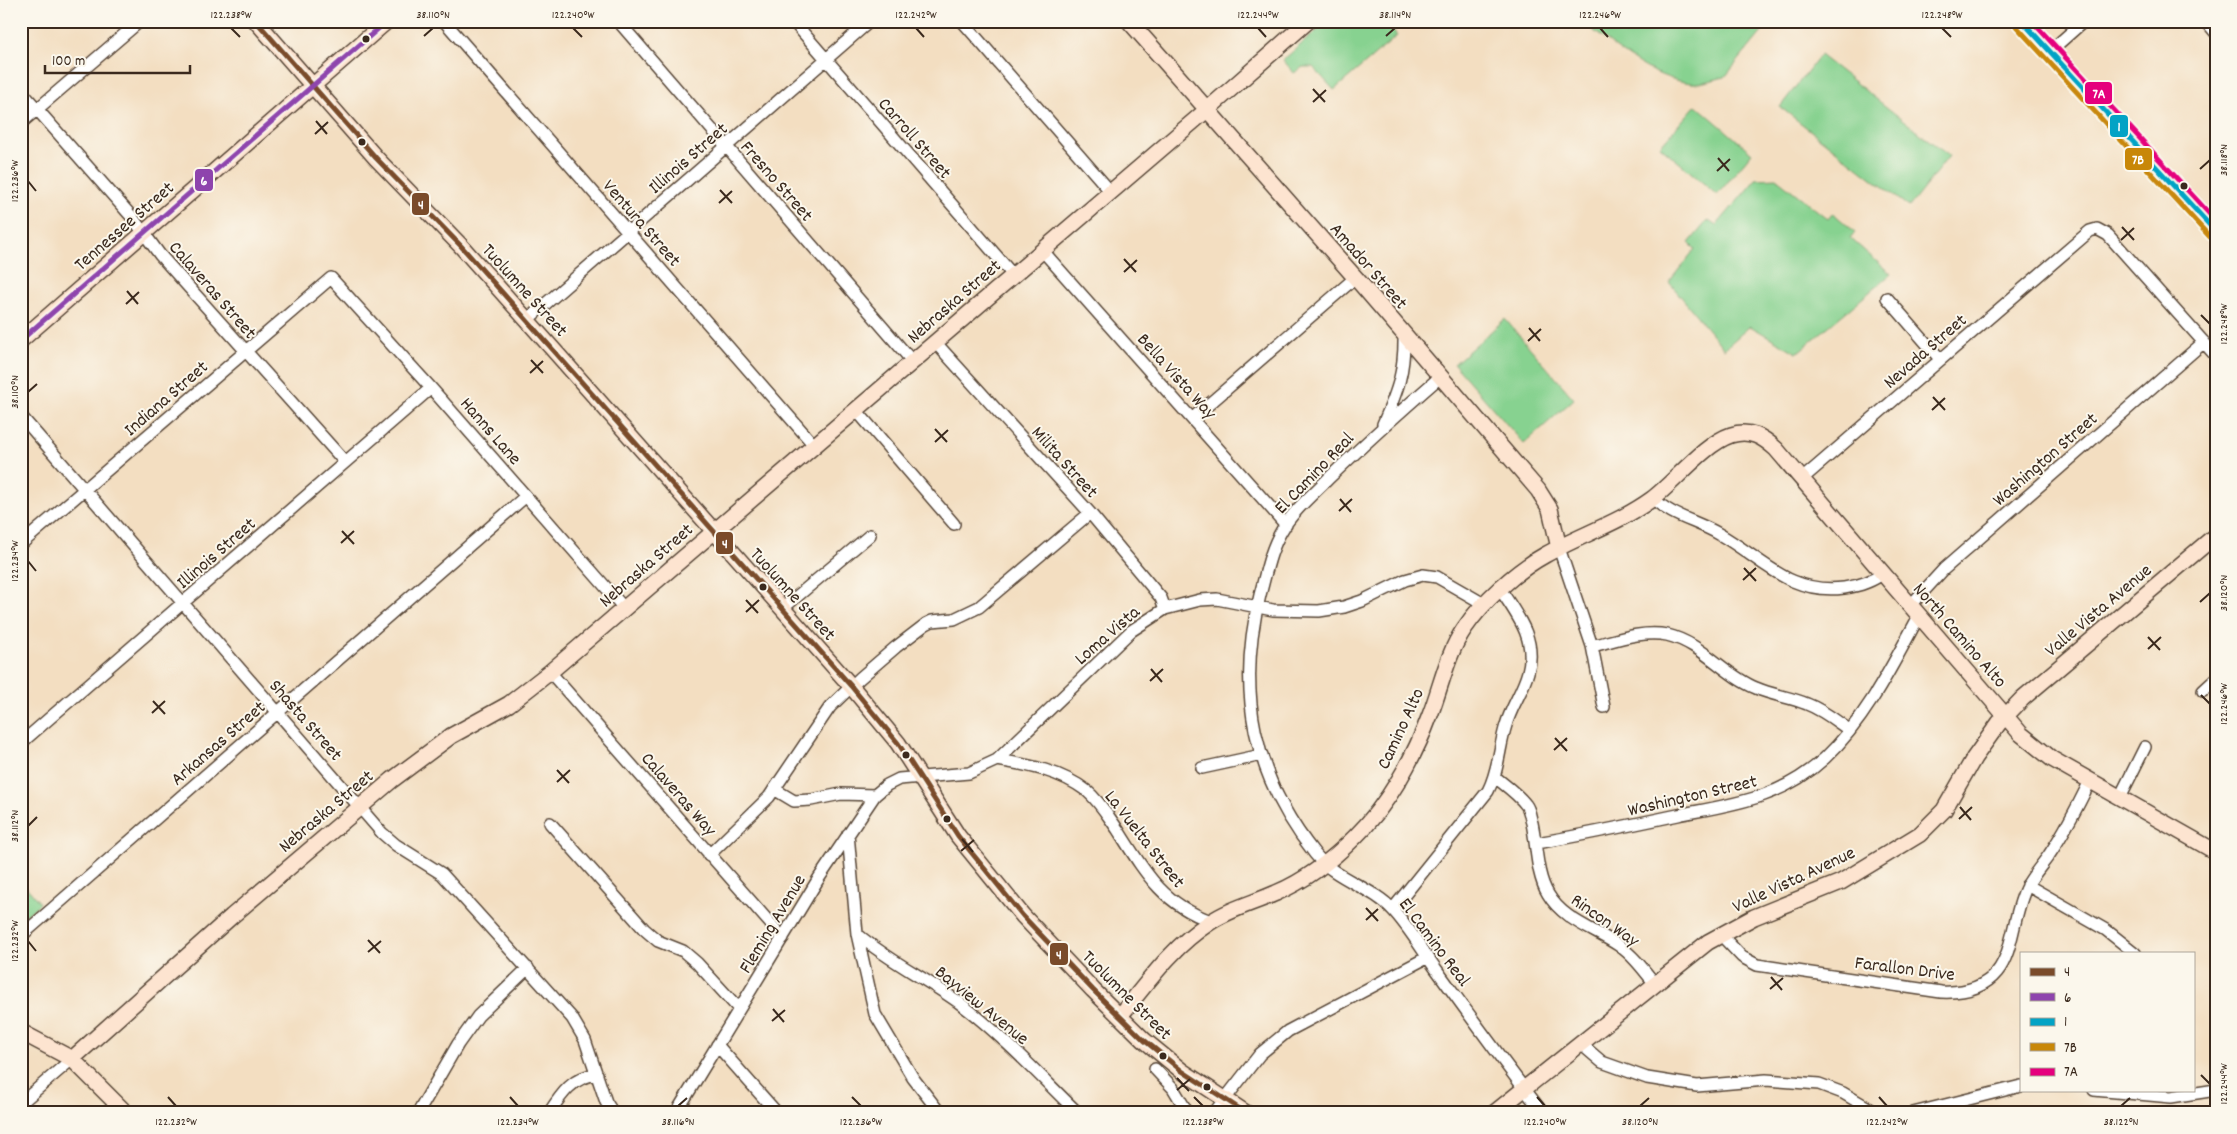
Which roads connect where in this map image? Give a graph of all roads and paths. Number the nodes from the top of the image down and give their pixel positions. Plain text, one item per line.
1 (140, 21) edge
2 (256, 21) edge
3 (387, 21) edge
4 (444, 21) edge
5 (618, 21) edge
6 (793, 21) edge
7 (870, 21) edge
8 (962, 21) edge
9 (1129, 21) edge
10 (1308, 21) edge
11 (2022, 21) edge
12 (2084, 21) edge
13 (2206, 21) edge
14 (2216, 33) edge
15 (2049, 52) junction
16 (826, 60) junction
17 (313, 86) junction
18 (21, 91) edge
19 (37, 109) junction
20 (1207, 110) junction
21 (21, 123) edge
22 (726, 146) junction
23 (1111, 192) junction
24 (2214, 228) edge
25 (628, 232) junction
26 (144, 233) junction
27 (1042, 250) junction
28 (1013, 275) junction
29 (331, 278) joint
30 (1356, 278) junction
31 (1887, 298) dead end
32 (527, 320) junction
33 (1404, 334) junction
34 (21, 340) edge
35 (935, 342) junction
36 (2204, 342) junction
37 (246, 351) junction
38 (2216, 356) edge
39 (1940, 359) junction
40 (912, 361) junction
41 (1440, 378) junction
42 (431, 388) junction
43 (856, 410) junction
44 (21, 416) edge
45 (1193, 418) junction
46 (1382, 428) junction
47 (814, 445) junction
48 (1704, 452) joint
49 (345, 462) junction
50 (1802, 479) junction
51 (85, 489) junction
52 (526, 496) junction
53 (1653, 498) junction
54 (1090, 513) junction
55 (954, 524) dead end
56 (1286, 525) junction
57 (713, 531) junction
58 (870, 535) dead end
59 (2216, 535) edge
60 (21, 544) edge
61 (1559, 548) junction
62 (1883, 573) junction
63 (1500, 589) junction
64 (183, 603) junction
65 (1484, 604) junction
66 (1257, 607) junction
67 (624, 608) junction
68 (782, 609) junction
69 (1165, 609) junction
70 (1915, 611) junction
71 (1592, 646) junction
72 (550, 672) junction
73 (2216, 679) edge
74 (851, 686) junction
75 (2202, 691) dead end
76 (1604, 708) dead end
77 (278, 712) junction
78 (2005, 716) junction
79 (1849, 730) junction
80 (22, 741) edge
81 (2146, 747) dead end
82 (1262, 755) junction
83 (997, 760) junction
84 (1202, 768) dead end
85 (1495, 777) junction
86 (919, 778) junction
87 (2090, 781) junction
88 (774, 789) junction
89 (875, 796) junction
90 (2120, 797) junction
91 (360, 807) junction
92 (550, 823) dead end
93 (848, 834) junction
94 (1537, 843) junction
95 (2216, 852) edge
96 (710, 855) junction
97 (1326, 865) junction
98 (2027, 885) junction
99 (1392, 909) junction
100 (1211, 921) junction
101 (857, 934) junction
102 (1720, 934) junction
103 (21, 936) edge
104 (783, 938) junction
105 (2133, 952) edge
106 (1428, 957) junction
107 (528, 968) junction
108 (1655, 984) junction
109 (739, 1009) junction
110 (1120, 1016) junction
111 (21, 1032) edge
112 (1581, 1044) junction
113 (718, 1045) junction
114 (72, 1059) junction
115 (1155, 1069) dead end
116 (597, 1074) junction
117 (2020, 1086) edge
118 (1524, 1089) junction
119 (2216, 1090) edge
120 (2116, 1092) edge
121 (1224, 1099) junction
122 (21, 1103) edge
123 (126, 1113) edge
124 (418, 1113) edge
125 (549, 1113) edge
126 (613, 1113) edge
127 (676, 1113) edge
128 (778, 1113) edge
129 (940, 1113) edge
130 (1078, 1113) edge
131 (1188, 1113) edge
132 (1214, 1113) edge
133 (1246, 1113) edge
134 (1494, 1113) edge
135 (1543, 1113) edge
136 (1878, 1113) edge
137 (1913, 1113) edge

1 - 19 street
2 - 17 street, Tuolumne Street
3 - 17 street, Tennessee Street
4 - 25 street, Ventura Street
5 - 22 street, Fresno Street
6 - 16 street, Carroll Street
7 - 16 street, Illinois Street
8 - 23 street
9 - 20 street, Amador Street
10 - 20 street, Nebraska Street
11 - 15 street
12 - 15 street
13 - 14 street
15 - 24 street
16 - 22 street, Illinois Street
16 - 28 street, Carroll Street
17 - 26 street, Tennessee Street
17 - 32 street, Tuolumne Street
18 - 19 street, Calaveras Street
19 - 21 street
19 - 26 street, Calaveras Street
20 - 23 street, Nebraska Street
20 - 30 street, Amador Street
22 - 25 street, Illinois Street
22 - 40 street, Fresno Street
23 - 27 street, Nebraska Street
25 - 32 street, Illinois Street
25 - 47 street, Ventura Street
26 - 34 street, Tennessee Street
26 - 37 street, Calaveras Street
27 - 28 street, Nebraska Street
27 - 45 street, Bella Vista Way
28 - 35 street, Nebraska Street
29 - 37 street, Indiana Street
29 - 42 street, Hanns Lane
30 - 33 street, Amador Street
30 - 45 street
31 - 39 street
32 - 57 street, Tuolumne Street
33 - 41 street, Amador Street
33 - 46 street
35 - 40 street, Nebraska Street
35 - 54 street, Milita Street
36 - 38 street, Nevada Street
36 - 39 street, Nevada Street
36 - 70 street, Washington Street
37 - 49 street, Calaveras Street
37 - 51 street, Indiana Street
39 - 50 street, Nevada Street
40 - 43 street, Nebraska Street
41 - 46 street, El Camino Real
41 - 61 street, Amador Street
42 - 49 street, Illinois Street
42 - 52 street, Hanns Lane
43 - 47 street, Nebraska Street
43 - 55 street
44 - 51 street, Shasta Street
45 - 56 street, Bella Vista Way
46 - 56 street, El Camino Real
47 - 57 street, Nebraska Street
48 - 50 street, North Camino Alto
48 - 53 street, Camino Alto
49 - 64 street, Illinois Street
50 - 62 street, North Camino Alto
51 - 60 street, Indiana Street
51 - 64 street, Shasta Street
52 - 67 street, Hanns Lane
52 - 77 street, Arkansas Street
53 - 61 street, Camino Alto
53 - 62 street
54 - 69 street, Milita Street
54 - 74 street
56 - 66 street, El Camino Real
57 - 67 street, Nebraska Street
57 - 68 street, Tuolumne Street
58 - 68 street
59 - 78 street, Valle Vista Avenue
61 - 63 street, Camino Alto
61 - 71 street
62 - 70 street, North Camino Alto
63 - 65 street, Camino Alto
63 - 85 street
64 - 77 street, Shasta Street
64 - 80 street, Illinois Street
65 - 66 street, Loma Vista
65 - 97 street, Camino Alto
66 - 69 street, Loma Vista
66 - 82 street, El Camino Real
67 - 72 street, Nebraska Street
68 - 74 street, Tuolumne Street
69 - 83 street, Loma Vista
70 - 78 street, North Camino Alto
70 - 79 street, Washington Street
71 - 76 street
71 - 79 street
72 - 91 street, Nebraska Street
72 - 96 street, Calaveras Way
73 - 75 street
74 - 86 street, Tuolumne Street
74 - 88 street
77 - 91 street, Shasta Street
77 - 103 street, Arkansas Street
78 - 87 street, North Camino Alto
78 - 102 street, Valle Vista Avenue
79 - 94 street, Washington Street
81 - 90 street
82 - 84 street
82 - 97 street, El Camino Real
83 - 86 street, Loma Vista
83 - 100 street, La Vuelta Street
85 - 94 street, Rincon Way
85 - 99 street
86 - 89 street, Fleming Avenue
86 - 110 street, Tuolumne Street
87 - 90 street, North Camino Alto
87 - 98 street, Farallon Drive
88 - 89 street
88 - 96 street
89 - 93 street, Fleming Avenue
90 - 95 street, North Camino Alto
91 - 107 street, Shasta Street
91 - 114 street, Nebraska Street
92 - 109 street
93 - 101 street
93 - 104 street, Fleming Avenue
94 - 108 street, Rincon Way
96 - 104 street, Calaveras Way
97 - 99 street, El Camino Real
97 - 100 street, Camino Alto
98 - 102 street, Farallon Drive
98 - 105 street
99 - 106 street, El Camino Real
100 - 110 street, Camino Alto
101 - 129 street
101 - 130 street, Bayview Avenue
102 - 108 street, Valle Vista Avenue
104 - 109 street, Fleming Avenue
106 - 118 street, El Camino Real
106 - 121 street
107 - 116 street, Shasta Street
107 - 124 street
108 - 112 street, Valle Vista Avenue
109 - 113 street, Fleming Avenue
110 - 121 street, Tuolumne Street
111 - 114 street
112 - 118 street, Valle Vista Avenue
112 - 136 street
113 - 127 street, Fleming Avenue
113 - 128 street
114 - 122 street, Nebraska Street
114 - 123 street
115 - 131 street
116 - 125 street
116 - 126 street, Shasta Street
117 - 137 street
118 - 134 street, Valle Vista Avenue
118 - 135 street, El Camino Real
119 - 120 street
121 - 132 street
121 - 133 street, Tuolumne Street

